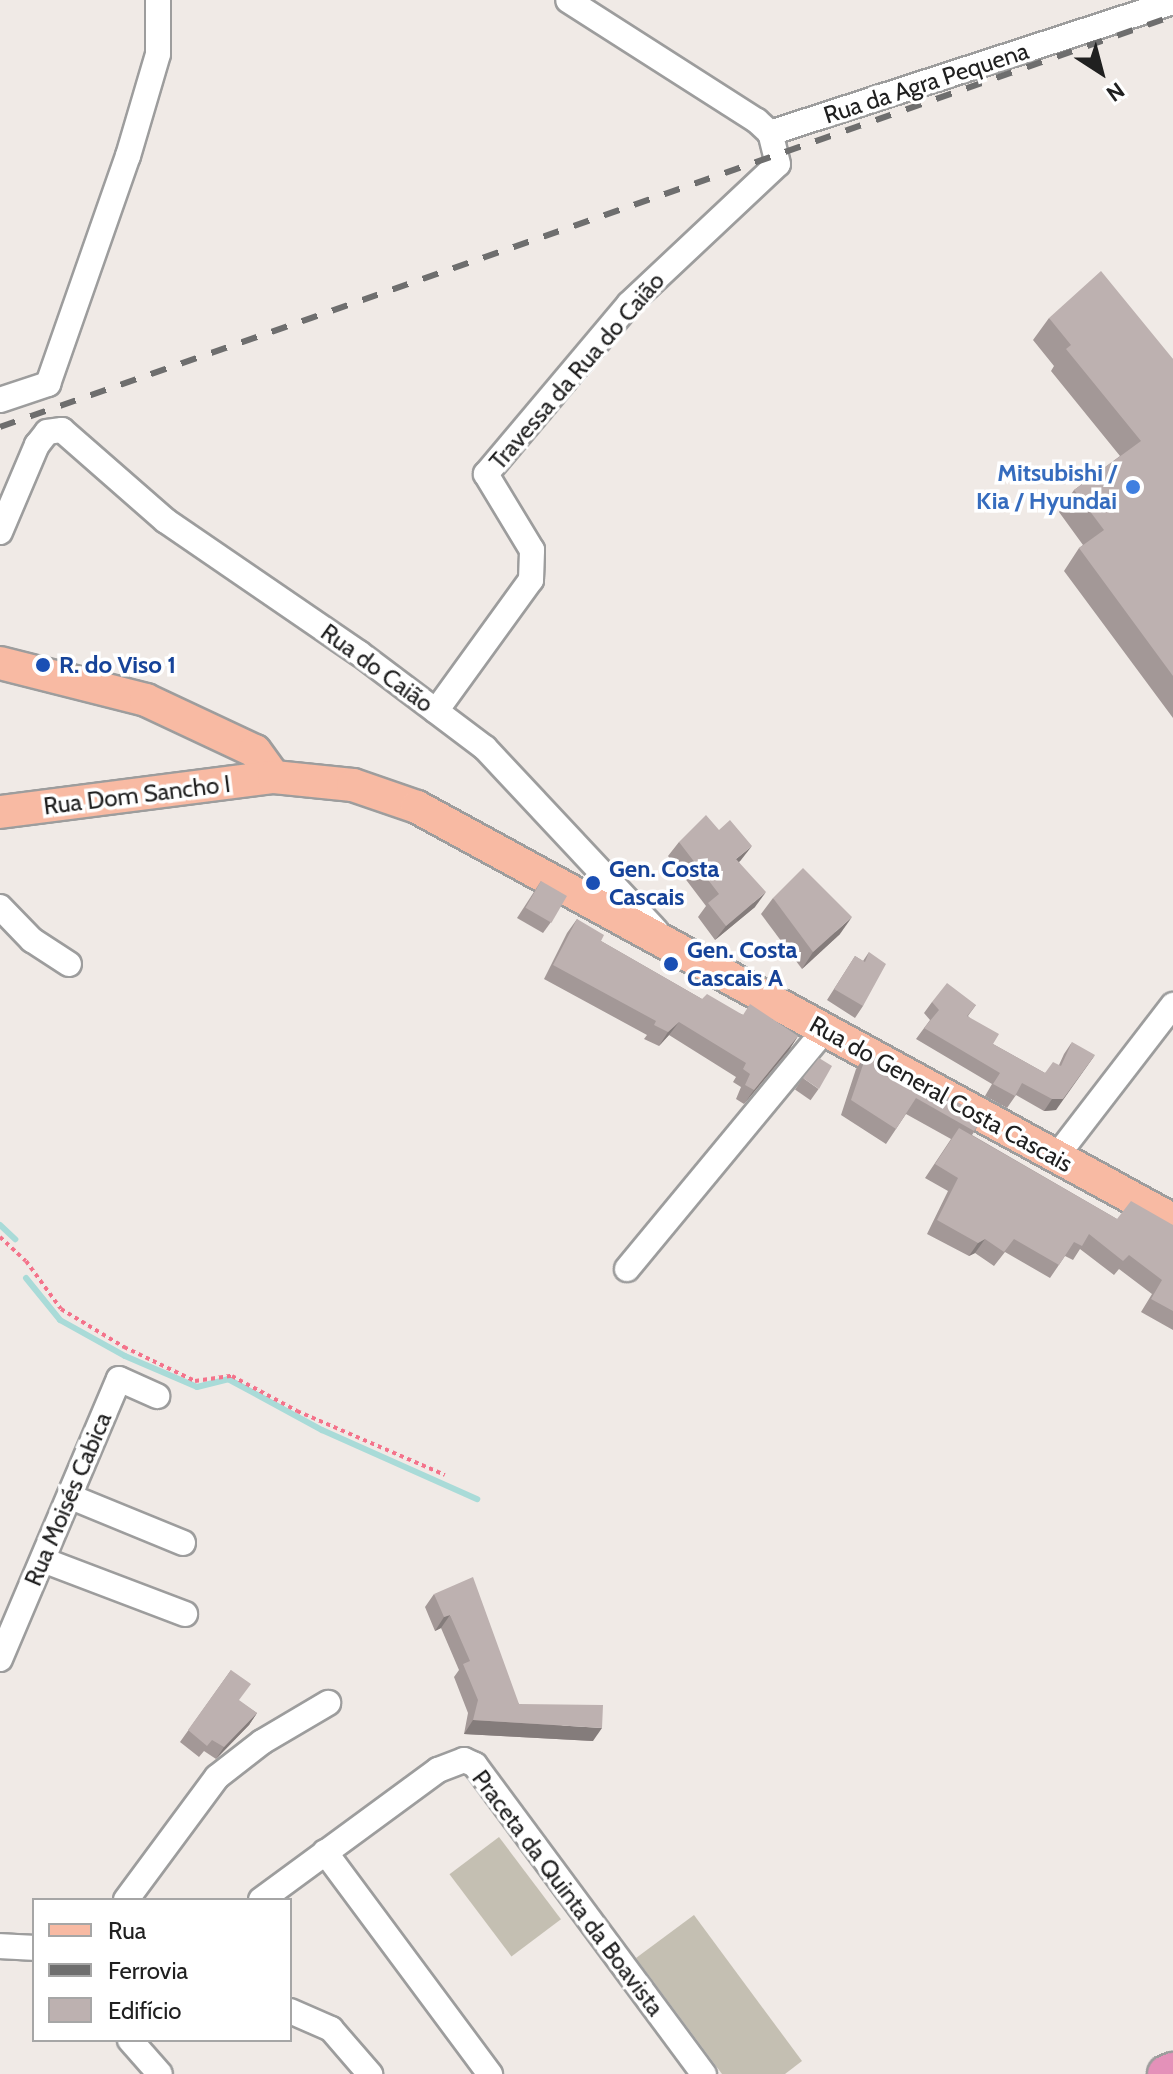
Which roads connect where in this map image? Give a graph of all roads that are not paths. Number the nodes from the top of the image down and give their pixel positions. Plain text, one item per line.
1 (158, 0) edge
2 (1173, 2) edge
3 (581, 4) edge
4 (770, 133) junction
5 (0, 400) edge
6 (0, 532) edge
7 (0, 663) edge
8 (436, 711) junction
9 (274, 777) junction
10 (0, 812) edge
11 (0, 907) edge
12 (674, 950) junction
13 (69, 964) dead end
14 (1173, 1005) edge
15 (825, 1030) junction
16 (1056, 1157) junction
17 (1173, 1220) edge
18 (627, 1269) dead end
19 (157, 1396) dead end
20 (71, 1497) junction
21 (183, 1543) dead end
22 (43, 1560) junction
23 (185, 1614) dead end
24 (0, 1659) edge
25 (328, 1703) dead end
26 (325, 1852) junction
27 (127, 1898) edge
28 (264, 1898) edge
29 (0, 1946) edge
30 (32, 1948) edge
31 (292, 2012) edge
32 (132, 2042) edge
33 (1173, 2071) edge
34 (160, 2074) edge
35 (370, 2074) edge
36 (490, 2074) edge
37 (704, 2074) edge
38 (1166, 2074) edge

1 - 5 street
2 - 4 street, Rua da Agra Pequena
3 - 4 street
4 - 8 street, Travessa da Rua do Caião
6 - 8 street, Rua do Caião
7 - 9 main road
8 - 12 street, Rua do Caião
9 - 10 main road, Rua Dom Sancho I
9 - 12 main road, Rua do General Costa Cascais
11 - 13 street
12 - 15 main road, Rua do General Costa Cascais
14 - 16 street
15 - 16 main road, Rua do General Costa Cascais
15 - 18 street
16 - 17 main road, Rua do General Costa Cascais
19 - 20 street, Rua Moisés Cabica
20 - 21 street
20 - 22 street, Rua Moisés Cabica
22 - 23 street
22 - 24 street, Rua Moisés Cabica
25 - 27 street
26 - 28 street, Praceta da Quinta da Boavista
26 - 36 street
26 - 37 street, Praceta da Quinta da Boavista
29 - 30 street
31 - 35 street
32 - 34 street
33 - 38 highway

